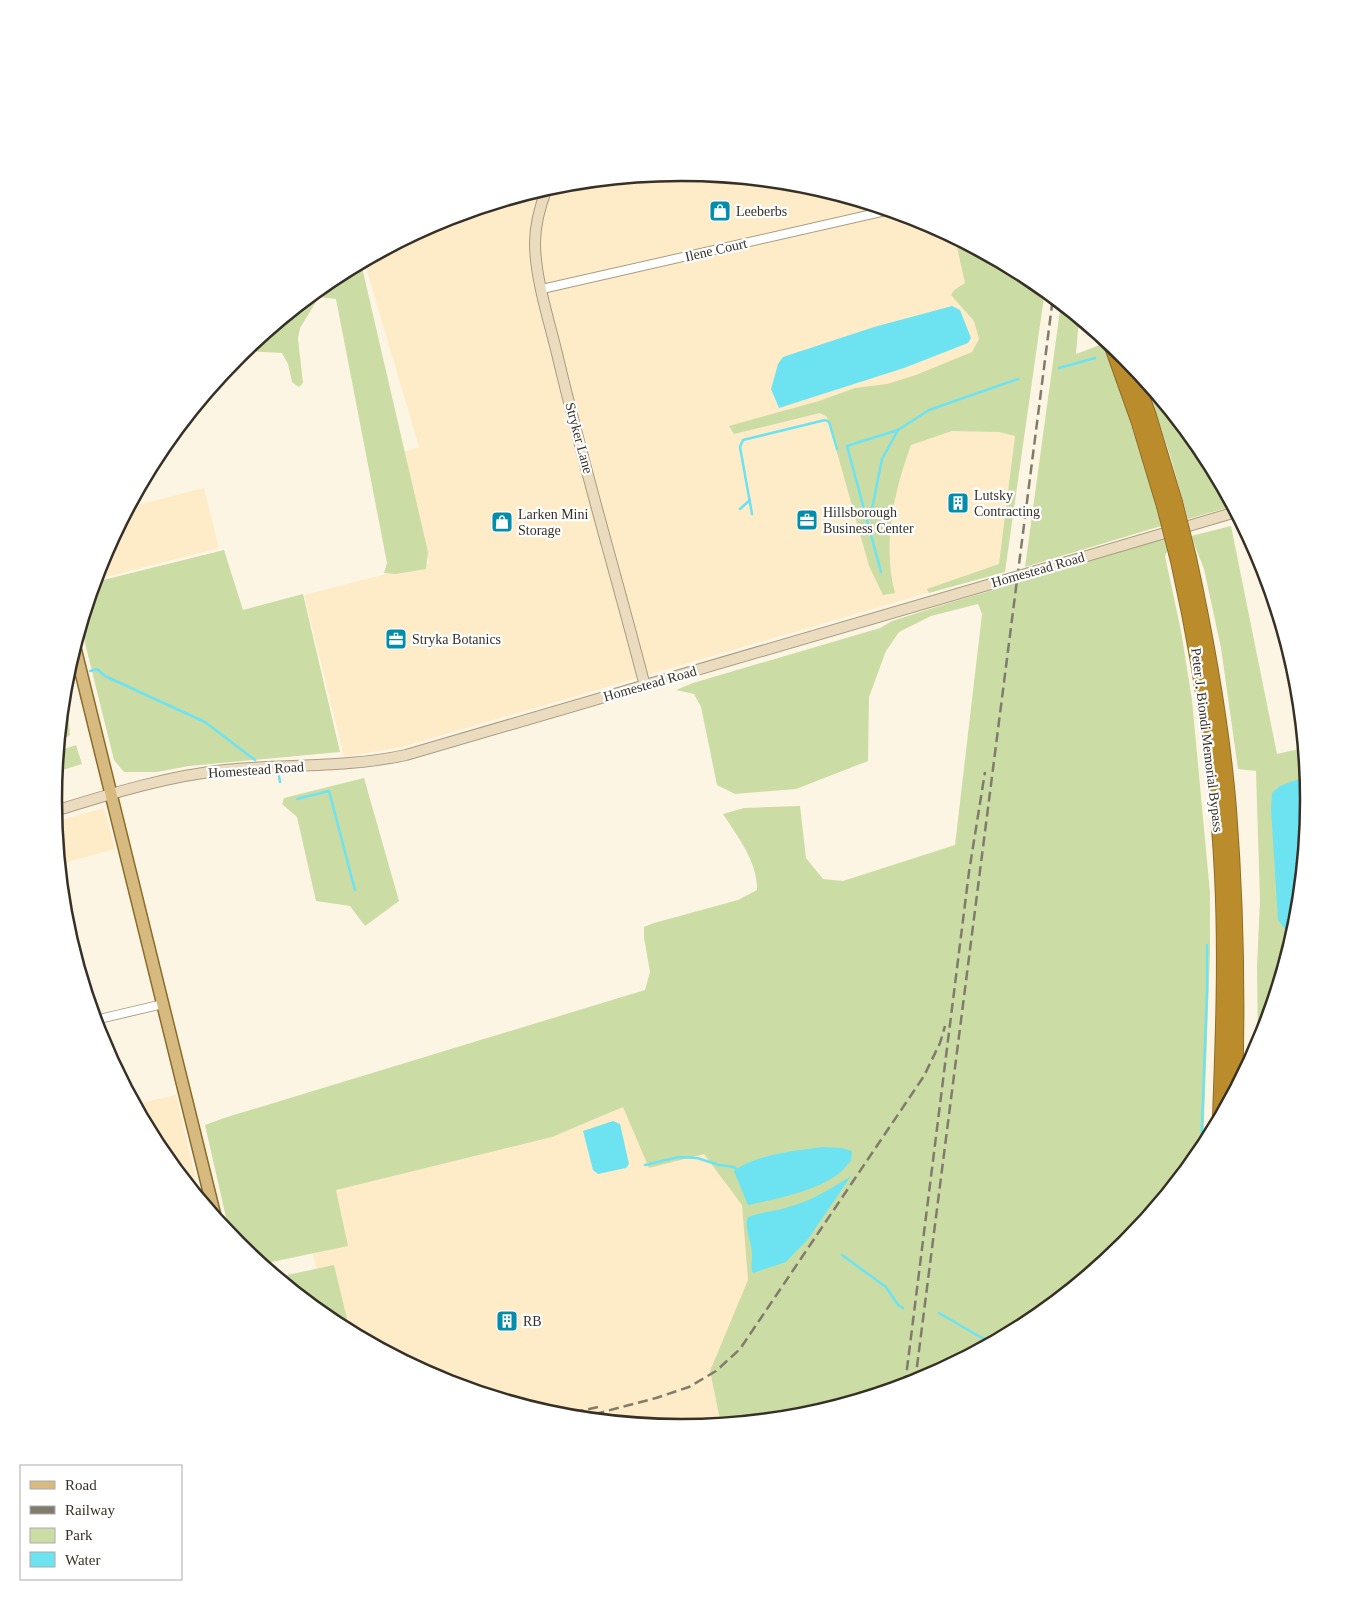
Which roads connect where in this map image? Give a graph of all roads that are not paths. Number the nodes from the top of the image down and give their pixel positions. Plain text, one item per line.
1 (544, 197) edge
2 (877, 213) edge
3 (542, 289) junction
4 (1117, 360) edge
5 (1136, 381) edge
6 (1169, 504) junction
7 (1230, 514) edge
8 (1183, 559) junction
9 (78, 662) edge
10 (645, 686) junction
11 (111, 794) junction
12 (62, 809) edge
13 (162, 1004) junction
14 (103, 1018) edge
15 (1235, 1077) edge
16 (1220, 1106) edge
17 (212, 1203) edge

1 - 3 street, Stryker Lane
2 - 3 street, Ilene Court
3 - 10 street, Stryker Lane
4 - 6 highway, Peter J. Biondi Memorial Bypass
5 - 6 highway, Peter J. Biondi Memorial Bypass
6 - 8 highway, Peter J. Biondi Memorial Bypass, bridge
7 - 10 street, Homestead Road, bridge
8 - 15 highway, Peter J. Biondi Memorial Bypass
8 - 16 highway, Peter J. Biondi Memorial Bypass
9 - 11 main road
10 - 11 street, Homestead Road
11 - 12 street, Homestead Road
11 - 13 main road
13 - 14 street
13 - 17 main road

